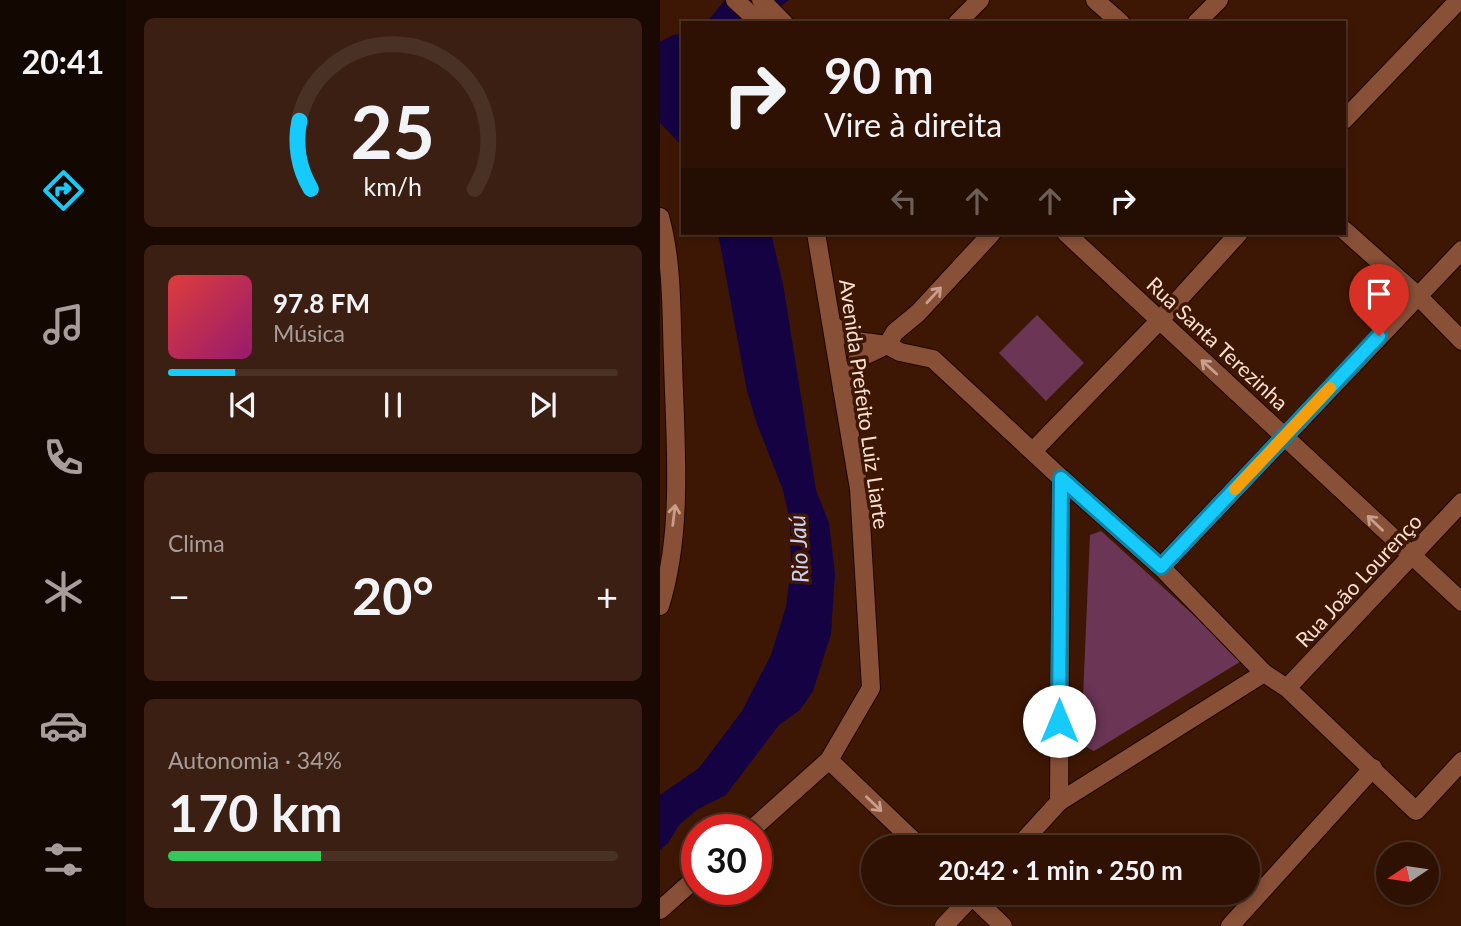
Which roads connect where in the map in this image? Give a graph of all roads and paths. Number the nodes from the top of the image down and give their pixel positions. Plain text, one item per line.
1 (735, 0) edge
2 (761, 0) edge
3 (980, 0) edge
4 (1095, 0) edge
5 (1219, 0) edge
6 (1459, 0) edge
7 (758, 21) edge
8 (782, 21) edge
9 (960, 21) edge
10 (1119, 21) edge
11 (1198, 21) edge
12 (1346, 118) edge
13 (660, 217) edge
14 (1346, 232) edge
15 (816, 235) edge
16 (990, 235) edge
17 (1068, 235) edge
18 (1237, 235) edge
19 (1461, 250) edge
20 (1417, 295) junction
21 (1159, 321) junction
22 (832, 325) junction
23 (1461, 341) edge
24 (887, 345) junction
25 (842, 389) junction
26 (1285, 436) junction
27 (1033, 451) junction
28 (1061, 478) junction
29 (1461, 502) edge
30 (1410, 556) junction
31 (1161, 567) junction
32 (1461, 602) edge
33 (660, 607) edge
34 (1264, 673) junction
35 (1287, 688) junction
36 (829, 760) junction
37 (1461, 761) edge
38 (1373, 768) junction
39 (1059, 802) junction
40 (769, 814) edge
41 (907, 835) edge
42 (1029, 835) edge
43 (681, 891) edge
44 (963, 905) edge
45 (983, 905) edge
46 (660, 910) edge
47 (945, 926) edge
48 (1003, 926) edge
49 (1230, 926) edge

1 - 7 street
2 - 8 street
3 - 9 street
4 - 10 street
5 - 11 street
6 - 12 street
33 -> 13 street
14 - 20 street
15 - 22 street, Avenida Prefeito Luiz Liarte
24 -> 16 street
17 - 21 street, Rua Santa Terezinha
18 - 21 street
19 - 20 street
20 - 23 street
20 - 26 street
26 -> 21 street, Rua Santa Terezinha
21 - 27 street
22 - 24 street
22 - 25 street, Avenida Prefeito Luiz Liarte
24 - 25 street
24 - 27 street
25 - 36 street, Avenida Prefeito Luiz Liarte
30 -> 26 street, Rua Santa Terezinha
26 - 31 street
27 - 28 street
28 - 31 street
28 - 39 street
29 - 30 street, Rua João Lourenço
30 - 32 street, Rua Santa Terezinha
30 - 35 street, Rua João Lourenço
31 - 34 street
34 - 35 street
34 - 39 street
35 - 38 street
36 - 40 street, Avenida Prefeito Luiz Liarte
36 -> 41 street
37 - 38 street
38 - 49 street
39 - 42 street
43 - 46 street
44 - 47 street
45 - 48 street

